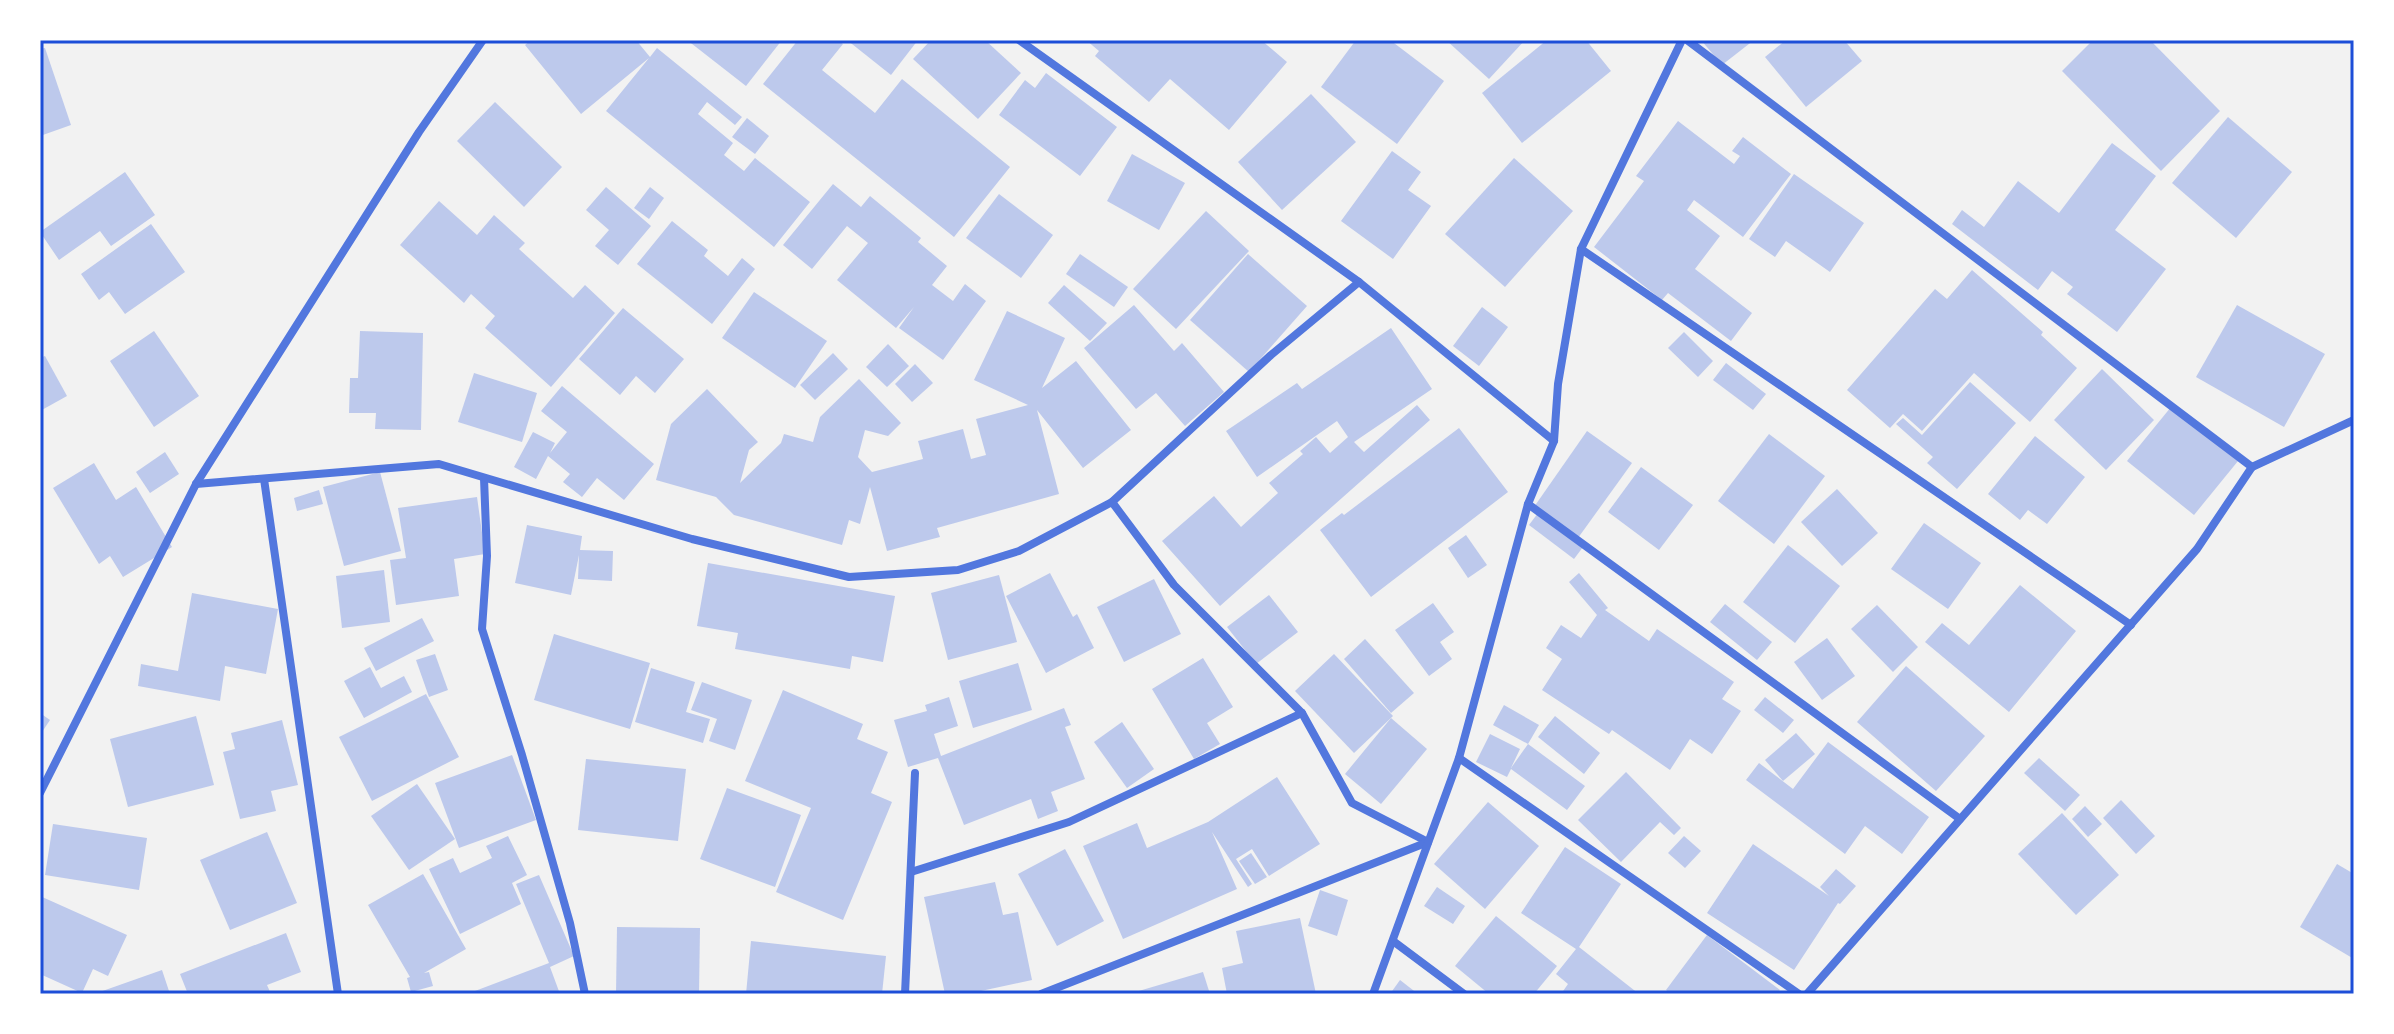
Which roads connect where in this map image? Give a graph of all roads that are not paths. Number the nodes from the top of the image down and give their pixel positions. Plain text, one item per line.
1 (483, 40) edge
2 (1019, 40) edge
3 (1685, 40) edge
4 (1581, 249) junction
5 (1359, 282) junction
6 (2354, 420) edge
7 (1554, 441) junction
8 (2252, 467) junction
9 (484, 478) junction
10 (264, 479) junction
11 (196, 484) junction
12 (1112, 502) junction
13 (1528, 504) junction
14 (2131, 625) junction
15 (1302, 713) junction
16 (1459, 758) junction
17 (915, 773) dead end
18 (40, 793) edge
19 (1960, 819) junction
20 (1428, 842) junction
21 (911, 872) junction
22 (1393, 941) junction
23 (338, 994) edge
24 (585, 994) edge
25 (905, 994) edge
26 (1041, 994) edge
27 (1373, 994) edge
28 (1464, 994) edge
29 (1799, 994) edge
30 (1807, 994) edge

1 - 11 street
2 - 5 street
3 - 4 street
3 - 8 street
4 - 7 street
4 - 14 street
5 - 7 street
5 - 12 street
6 - 8 street
7 - 13 street
8 - 14 street
9 - 10 street
9 - 12 street
9 - 24 street
10 - 11 street
10 - 23 street
11 - 18 street
12 - 15 street
13 - 16 street
13 - 19 street
14 - 19 street
15 - 20 street
15 - 21 street
16 - 20 street
16 - 29 street
17 - 21 street
19 - 30 street
20 - 22 street
20 - 26 street
21 - 25 street
22 - 27 street
22 - 28 street

